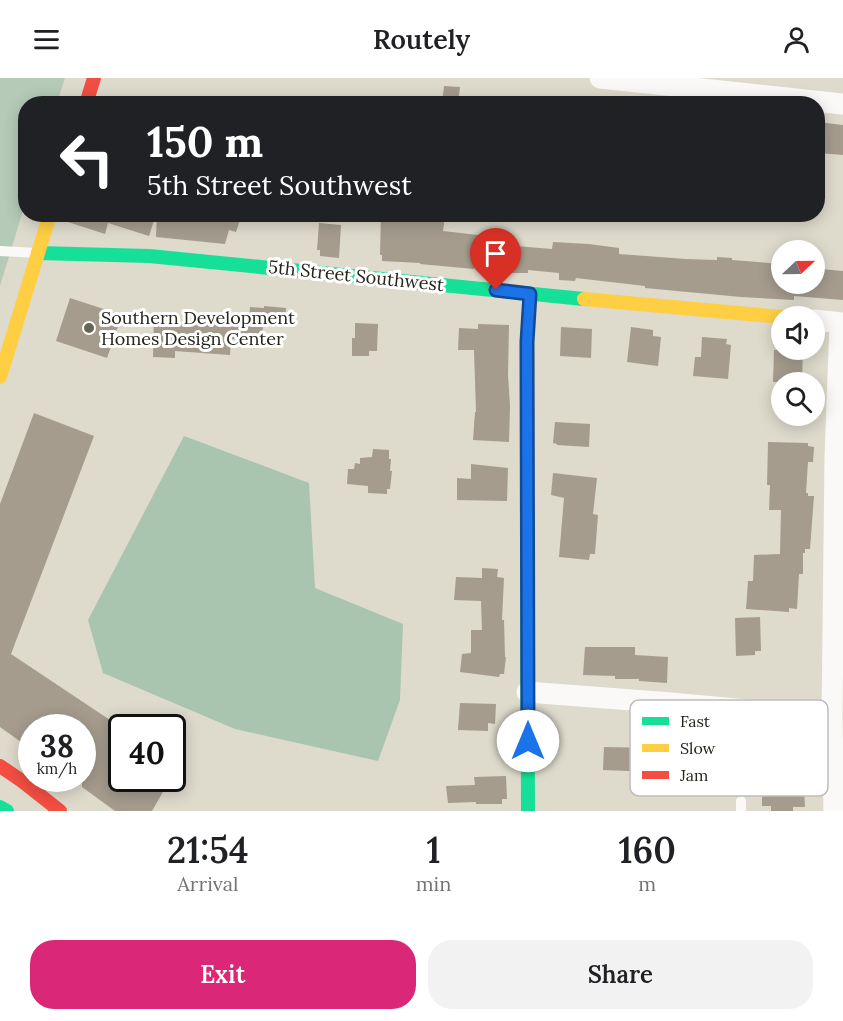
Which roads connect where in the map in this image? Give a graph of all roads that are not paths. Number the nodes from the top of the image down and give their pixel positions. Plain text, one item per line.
1 (94, 78) edge
2 (600, 78) edge
3 (88, 96) edge
4 (768, 96) edge
5 (825, 102) edge
6 (843, 104) edge
7 (48, 222) edge
8 (0, 251) edge
9 (38, 253) junction
10 (530, 294) junction
11 (771, 316) edge
12 (825, 321) edge
13 (842, 323) edge
14 (0, 377) edge
15 (839, 640) edge
16 (528, 692) junction
17 (632, 700) edge
18 (828, 718) edge
19 (832, 718) junction
20 (0, 766) edge
21 (0, 807) edge
22 (7, 811) edge
23 (60, 811) edge
24 (528, 811) edge
25 (834, 811) edge

1 - 3 street
2 - 4 street
5 - 6 street
7 - 9 street
8 - 9 lane
9 - 10 street, 5th Street Southwest
9 - 14 street
10 - 11 street, 5th Street Southwest
10 - 16 street
12 - 13 street
13 - 15 street
15 - 19 street
16 - 17 street
16 - 24 street
18 - 19 street
19 - 25 street
20 - 23 street
21 - 22 street

